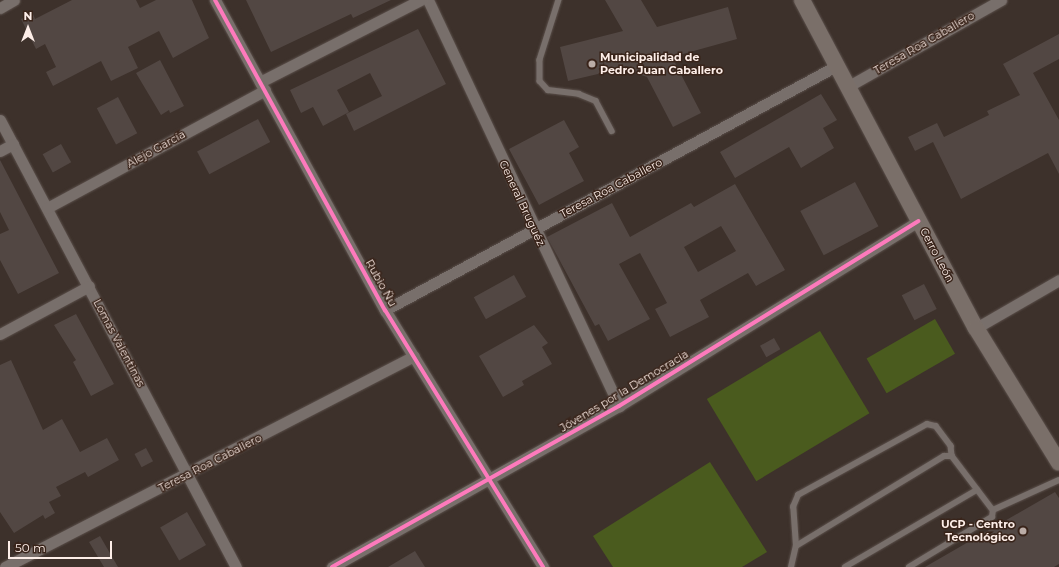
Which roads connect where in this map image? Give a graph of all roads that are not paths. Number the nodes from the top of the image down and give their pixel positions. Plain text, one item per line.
1 (14, 0) edge
2 (215, 0) edge
3 (420, 0) edge
4 (428, 0) edge
5 (559, 0) edge
6 (802, 0) edge
7 (1000, 0) edge
8 (0, 8) edge
9 (836, 66) junction
10 (263, 86) junction
11 (847, 87) junction
12 (0, 120) edge
13 (612, 131) dead end
14 (13, 144) junction
15 (0, 151) edge
16 (47, 208) junction
17 (919, 221) junction
18 (534, 230) junction
19 (1059, 280) edge
20 (89, 286) junction
21 (385, 310) junction
22 (976, 328) junction
23 (0, 334) edge
24 (414, 356) junction
25 (619, 406) junction
26 (952, 456) junction
27 (1059, 463) edge
28 (188, 474) junction
29 (489, 480) junction
30 (1059, 480) edge
31 (977, 490) junction
32 (993, 510) junction
33 (796, 546) junction
34 (5, 567) edge
35 (236, 567) edge
36 (332, 567) edge
37 (543, 567) edge
38 (791, 567) edge
39 (845, 567) edge
40 (909, 567) edge

1 - 8 street
2 - 10 street, Rubio Ñu
3 - 10 street, Alejo García
4 - 18 street, General Bruguéz
5 - 13 lane
6 - 9 street, Cerro León
7 - 11 street, Teresa Roa Caballero
9 - 11 street, Cerro León
9 - 18 street, Teresa Roa Caballero
10 - 16 street, Alejo García
10 - 21 street, Rubio Ñu
11 - 17 street, Cerro León
12 - 14 street, Lomas Valentinas
14 - 15 street
14 - 16 street, Lomas Valentinas
16 - 20 street, Lomas Valentinas
17 - 22 street, Cerro León
17 - 25 street, Jóvenes por la Democracia
18 - 21 street, Teresa Roa Caballero
18 - 25 street, General Bruguéz
19 - 22 street
20 - 23 street
20 - 28 street, Lomas Valentinas
21 - 24 street, Rubio Ñu
22 - 27 street, Cerro León
24 - 28 street, Teresa Roa Caballero
24 - 29 street, Rubio Ñu
25 - 29 street, Jóvenes por la Democracia
26 - 31 lane
26 - 33 lane
26 - 33 lane
28 - 34 street, Teresa Roa Caballero
28 - 35 street, Lomas Valentinas
29 - 36 street, Jóvenes por la Democracia
29 - 37 street, Rubio Ñu
30 - 32 lane
31 - 32 lane
31 - 39 lane
32 - 40 lane
33 - 38 lane

